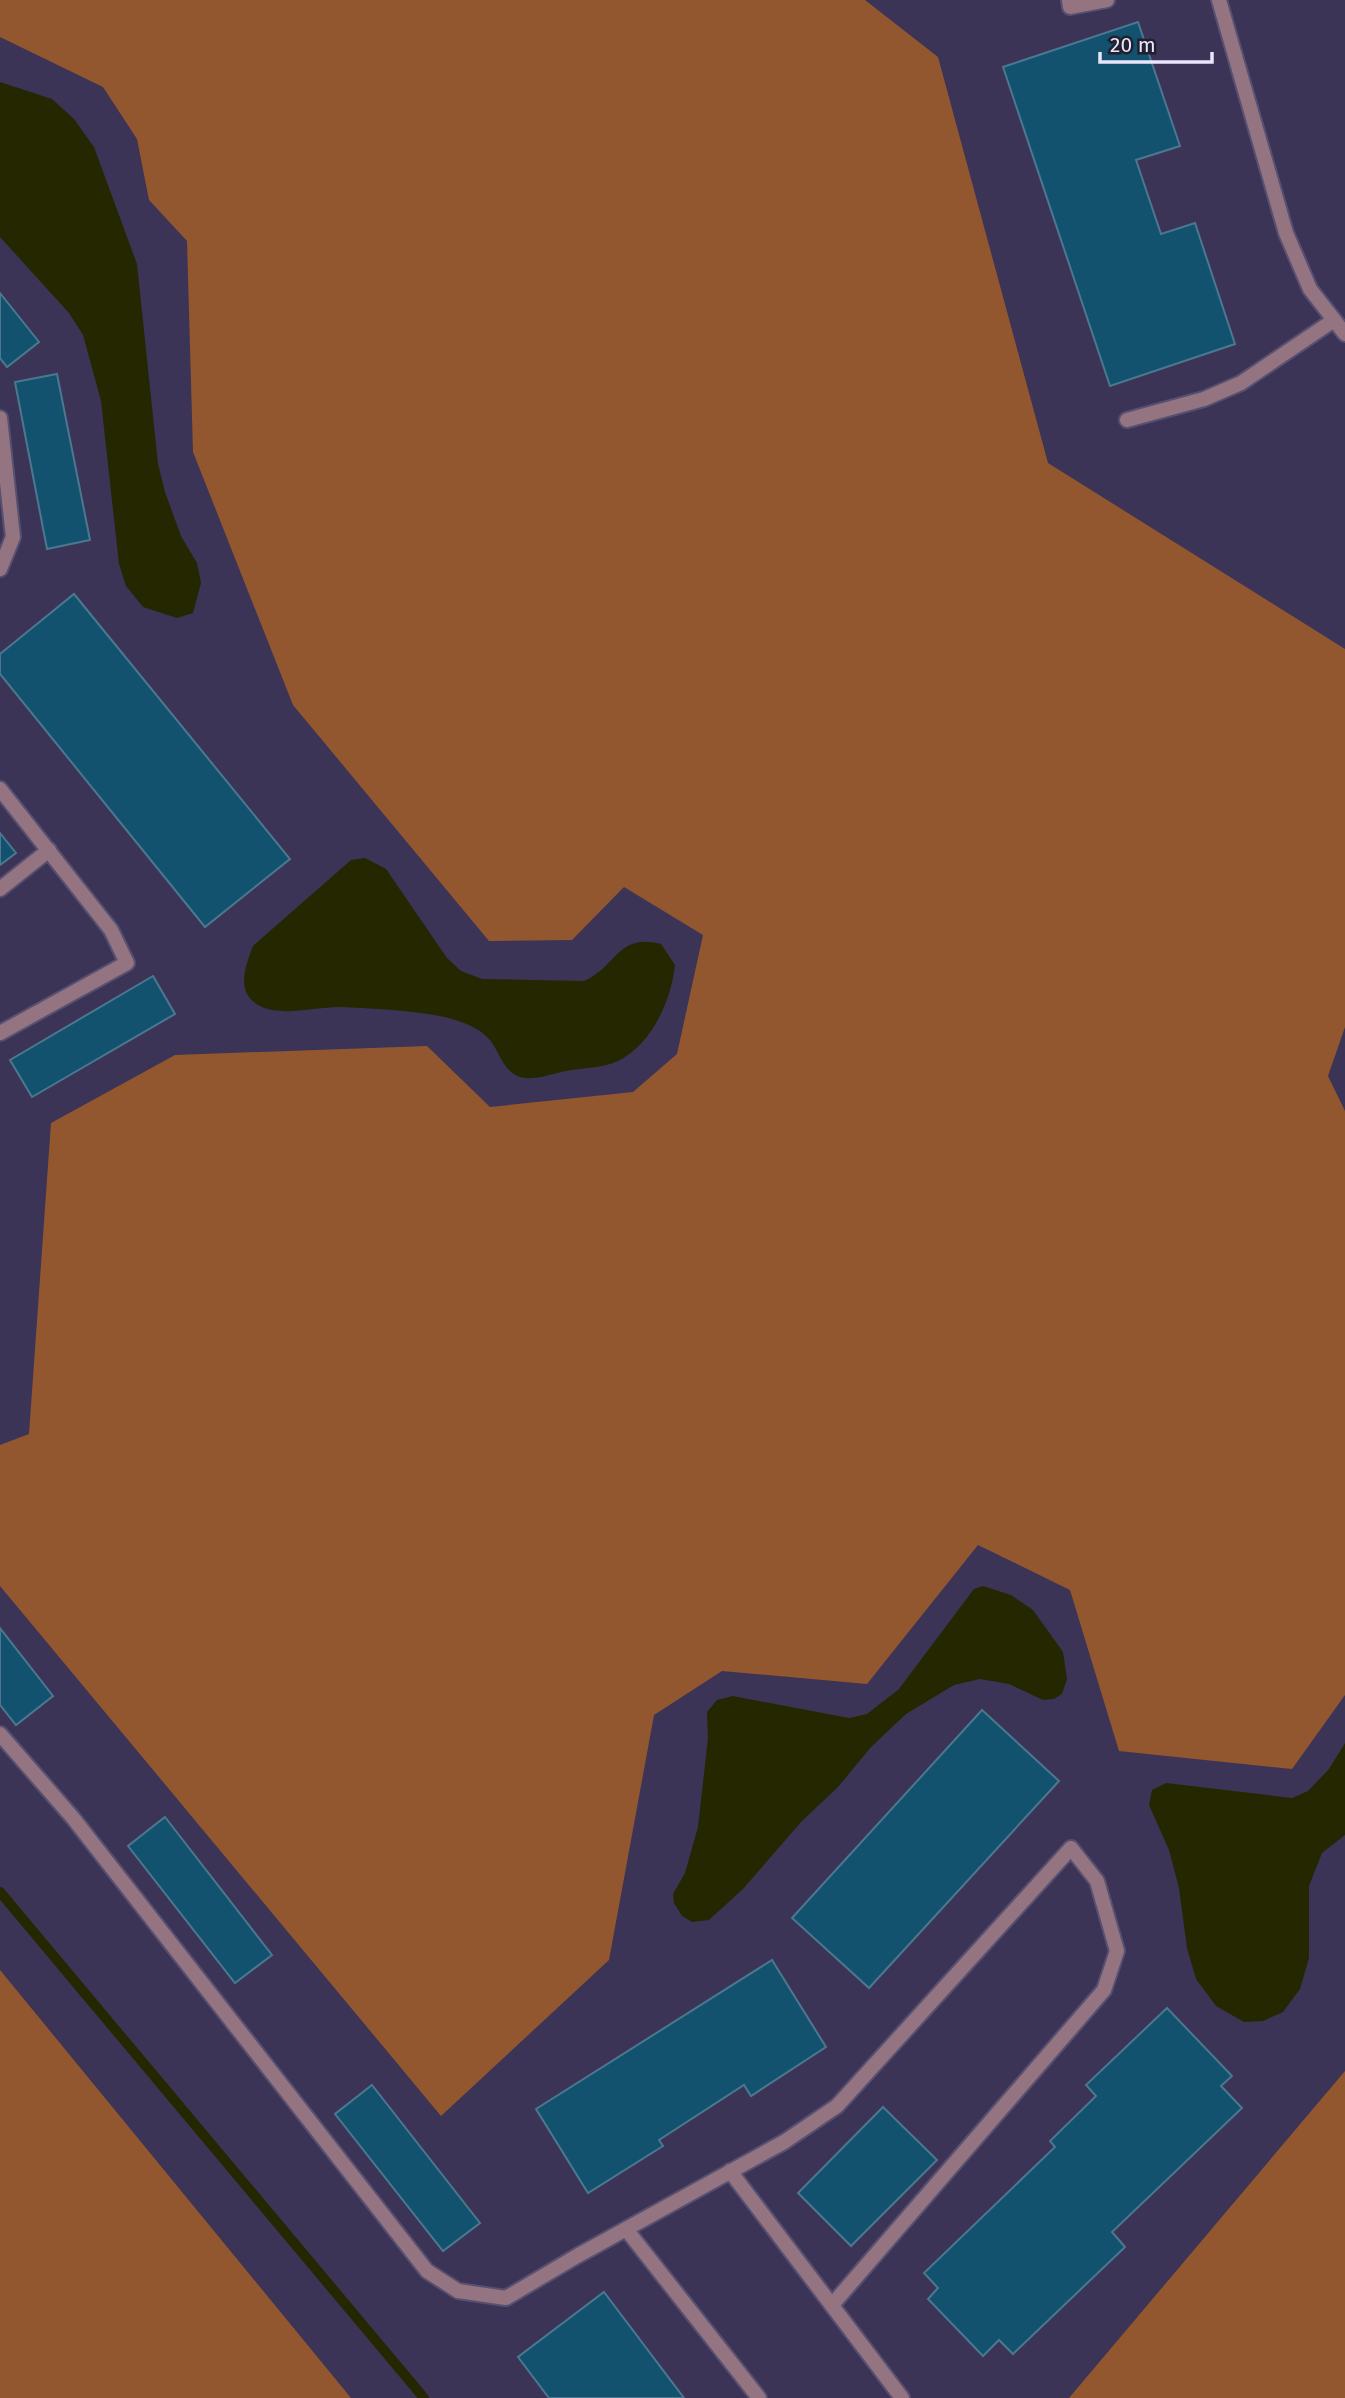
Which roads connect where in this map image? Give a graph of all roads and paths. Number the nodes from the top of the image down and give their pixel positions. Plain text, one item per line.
1 (1069, 0) edge
2 (1107, 0) edge
3 (1219, 0) edge
4 (1334, 320) junction
5 (1345, 334) edge
6 (0, 418) edge
7 (1127, 421) dead end
8 (0, 569) edge
9 (0, 789) edge
10 (49, 850) junction
11 (0, 890) edge
12 (0, 1033) edge
13 (0, 1734) edge
14 (730, 2171) junction
15 (626, 2229) junction
16 (832, 2305) junction
17 (759, 2398) edge
18 (902, 2398) edge

1 - 2 lane
3 - 4 lane
4 - 5 lane
4 - 7 lane
6 - 8 lane
9 - 10 lane
10 - 11 lane
10 - 12 lane
13 - 15 lane
14 - 15 lane
14 - 16 lane
14 - 16 lane
15 - 17 lane
16 - 18 lane

